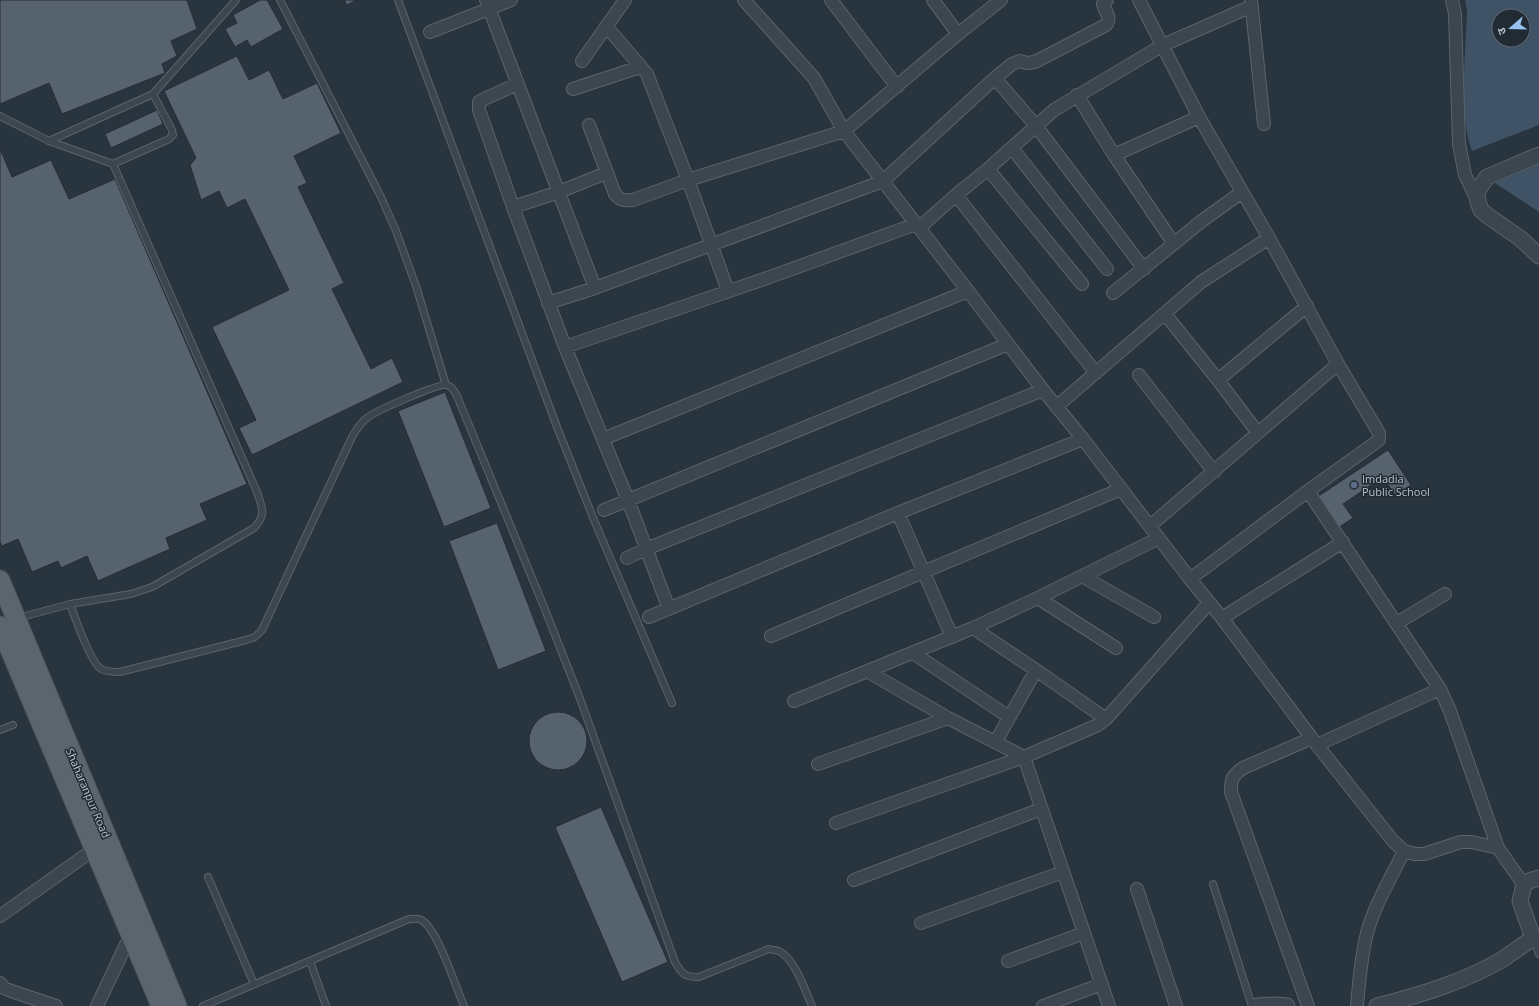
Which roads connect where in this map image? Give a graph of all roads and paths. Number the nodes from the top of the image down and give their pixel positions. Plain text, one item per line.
1 (236, 0) edge
2 (280, 0) edge
3 (398, 0) edge
4 (511, 0) edge
5 (625, 0) edge
6 (744, 0) edge
7 (831, 0) edge
8 (933, 0) edge
9 (1002, 0) edge
10 (1107, 0) edge
11 (1139, 0) edge
12 (1452, 0) edge
13 (1252, 3) edge
14 (488, 4) edge
15 (606, 26) junction
16 (430, 32) dead end
17 (958, 34) junction
18 (1163, 45) junction
19 (582, 61) dead end
20 (640, 67) junction
21 (995, 78) junction
22 (517, 84) junction
23 (897, 87) junction
24 (573, 89) dead end
25 (153, 94) junction
26 (1077, 96) junction
27 (0, 116) edge
28 (1199, 117) junction
29 (1264, 124) dead end
30 (589, 125) dead end
31 (1036, 126) junction
32 (844, 131) junction
33 (49, 141) junction
34 (1012, 148) junction
35 (1114, 155) junction
36 (1539, 155) edge
37 (113, 164) junction
38 (988, 169) junction
39 (606, 173) junction
40 (688, 180) junction
41 (883, 181) junction
42 (559, 192) junction
43 (1242, 192) junction
44 (956, 195) junction
45 (1478, 202) junction
46 (513, 207) junction
47 (918, 226) junction
48 (1269, 238) junction
49 (1174, 244) junction
50 (712, 245) junction
51 (1539, 256) edge
52 (1107, 269) dead end
53 (1144, 269) junction
54 (1082, 284) dead end
55 (595, 288) junction
56 (728, 291) junction
57 (968, 291) junction
58 (1113, 293) dead end
59 (548, 303) junction
60 (1307, 306) junction
61 (1165, 314) junction
62 (1008, 344) junction
63 (565, 347) junction
64 (1338, 364) junction
65 (1096, 373) junction
66 (1139, 375) dead end
67 (1218, 380) junction
68 (446, 385) junction
69 (1043, 390) junction
70 (1056, 407) junction
71 (1258, 433) junction
72 (603, 439) junction
73 (1083, 440) junction
74 (1214, 472) junction
75 (1121, 489) junction
76 (1308, 491) junction
77 (628, 500) junction
78 (604, 510) dead end
79 (898, 513) junction
80 (1150, 526) junction
81 (1159, 538) junction
82 (1343, 542) junction
83 (646, 549) junction
84 (627, 558) dead end
85 (924, 572) junction
86 (1082, 576) junction
87 (1190, 579) junction
88 (0, 580) edge
89 (1445, 594) dead end
90 (1038, 598) junction
91 (1209, 603) junction
92 (70, 604) junction
93 (669, 609) junction
94 (1154, 616) dead end
95 (649, 617) dead end
96 (1222, 618) junction
97 (6, 622) edge
98 (1397, 623) junction
99 (973, 628) junction
100 (771, 636) dead end
101 (952, 637) junction
102 (1116, 648) dead end
103 (913, 653) junction
104 (1036, 670) junction
105 (868, 671) junction
106 (1440, 689) junction
107 (794, 701) dead end
108 (672, 703) dead end
109 (1009, 717) junction
110 (948, 718) junction
111 (1106, 719) junction
112 (13, 725) dead end
113 (0, 730) edge
114 (996, 742) junction
115 (1314, 742) junction
116 (1024, 758) junction
117 (818, 764) dead end
118 (1042, 809) junction
119 (836, 824) dead end
120 (101, 844) junction
121 (1498, 848) junction
122 (1404, 851) junction
123 (1063, 872) junction
124 (208, 877) dead end
125 (1539, 878) edge
126 (854, 880) dead end
127 (1213, 884) dead end
128 (1524, 885) junction
129 (1137, 889) dead end
130 (0, 916) edge
131 (921, 923) dead end
132 (1084, 933) junction
133 (131, 934) junction
134 (1533, 938) junction
135 (1539, 954) edge
136 (310, 961) junction
137 (1008, 961) dead end
138 (0, 983) edge
139 (254, 984) junction
140 (1102, 984) junction
141 (56, 1006) edge
142 (97, 1006) edge
143 (161, 1006) edge
144 (177, 1006) edge
145 (203, 1006) edge
146 (326, 1006) edge
147 (464, 1006) edge
148 (812, 1006) edge
149 (1044, 1006) edge
150 (1109, 1006) edge
151 (1176, 1006) edge
152 (1252, 1006) edge
153 (1257, 1006) edge
154 (1287, 1006) edge
155 (1308, 1006) edge
156 (1356, 1006) edge
157 (1377, 1006) edge

1 - 25 lane
2 - 68 lane
3 - 108 lane
4 - 14 street
5 - 15 street
6 - 32 street
7 - 23 street
8 - 17 street
9 - 17 street
10 - 21 street
11 - 18 street
12 - 45 street
13 - 18 street
13 - 29 street
14 - 16 street
14 - 22 street
15 - 19 street
15 - 20 street
17 - 23 street
18 - 26 street
18 - 28 street
20 - 24 street
20 - 40 street
21 - 31 street
21 - 41 street
22 - 42 street
22 - 46 street
23 - 32 street
25 - 33 lane
25 - 37 lane
26 - 31 street
26 - 35 street
27 - 33 lane
28 - 35 street
28 - 43 street
30 - 39 street
31 - 34 street
31 - 53 street
32 - 40 street
32 - 41 street
33 - 37 lane
34 - 38 street
34 - 52 street
35 - 49 street
36 - 45 street
37 - 92 lane
38 - 44 street
38 - 54 street
39 - 40 street
39 - 42 street
40 - 50 street
41 - 47 street
41 - 50 street
42 - 46 street
42 - 55 street
43 - 48 street
43 - 49 street
44 - 47 street
44 - 65 street
45 - 51 street
46 - 59 street
47 - 56 street
47 - 57 street
48 - 60 street
48 - 61 street
49 - 53 street
50 - 55 street
50 - 56 street
53 - 58 street
55 - 59 street
56 - 63 street
57 - 62 street
57 - 72 street
59 - 63 street
60 - 64 street
60 - 67 street
61 - 65 street
61 - 67 street
62 - 69 street
62 - 77 street
63 - 72 street
64 - 71 street
64 - 76 street
65 - 70 street
66 - 74 street
67 - 71 street
68 - 92 lane
68 - 148 lane
69 - 70 street
69 - 83 street
70 - 73 street
71 - 74 street
72 - 77 street
73 - 75 street
73 - 79 street
74 - 80 street
75 - 80 street
75 - 85 street
76 - 82 street
76 - 87 street
77 - 78 street
77 - 83 street
79 - 85 street
79 - 93 street
80 - 81 street
81 - 86 street
81 - 87 street
82 - 96 street
82 - 98 street
83 - 84 street
83 - 93 street
85 - 100 street
85 - 101 street
86 - 90 street
86 - 94 street
87 - 91 street
88 - 97 main road, Shaharanpur Road
89 - 98 street
90 - 99 street
90 - 102 street
91 - 96 street
91 - 111 street
92 - 97 lane
93 - 95 street
96 - 115 street
97 - 120 main road, Shaharanpur Road
98 - 106 street
99 - 101 street
99 - 104 street
101 - 103 street
103 - 105 street
103 - 109 street
104 - 109 street
104 - 111 street
105 - 107 street
105 - 110 street
106 - 115 street
106 - 121 street
109 - 114 street
110 - 114 street
110 - 117 street
111 - 116 street
112 - 113 lane
114 - 116 street
115 - 122 street
115 - 155 street
116 - 118 street
116 - 119 street
118 - 123 street
118 - 126 street
120 - 130 street
120 - 133 main road, Shaharanpur Road
120 - 144 main road, Shaharanpur Road
121 - 122 street
121 - 128 street
122 - 156 street
123 - 131 street
123 - 132 street
124 - 139 lane
125 - 128 street
127 - 152 lane
128 - 134 street
129 - 151 street
132 - 137 street
132 - 140 street
133 - 142 street
133 - 143 main road, Shaharanpur Road
134 - 135 lane
134 - 157 street
136 - 139 lane
136 - 146 lane
136 - 147 lane
138 - 141 street
139 - 145 lane
140 - 149 street
140 - 150 street
153 - 154 street

